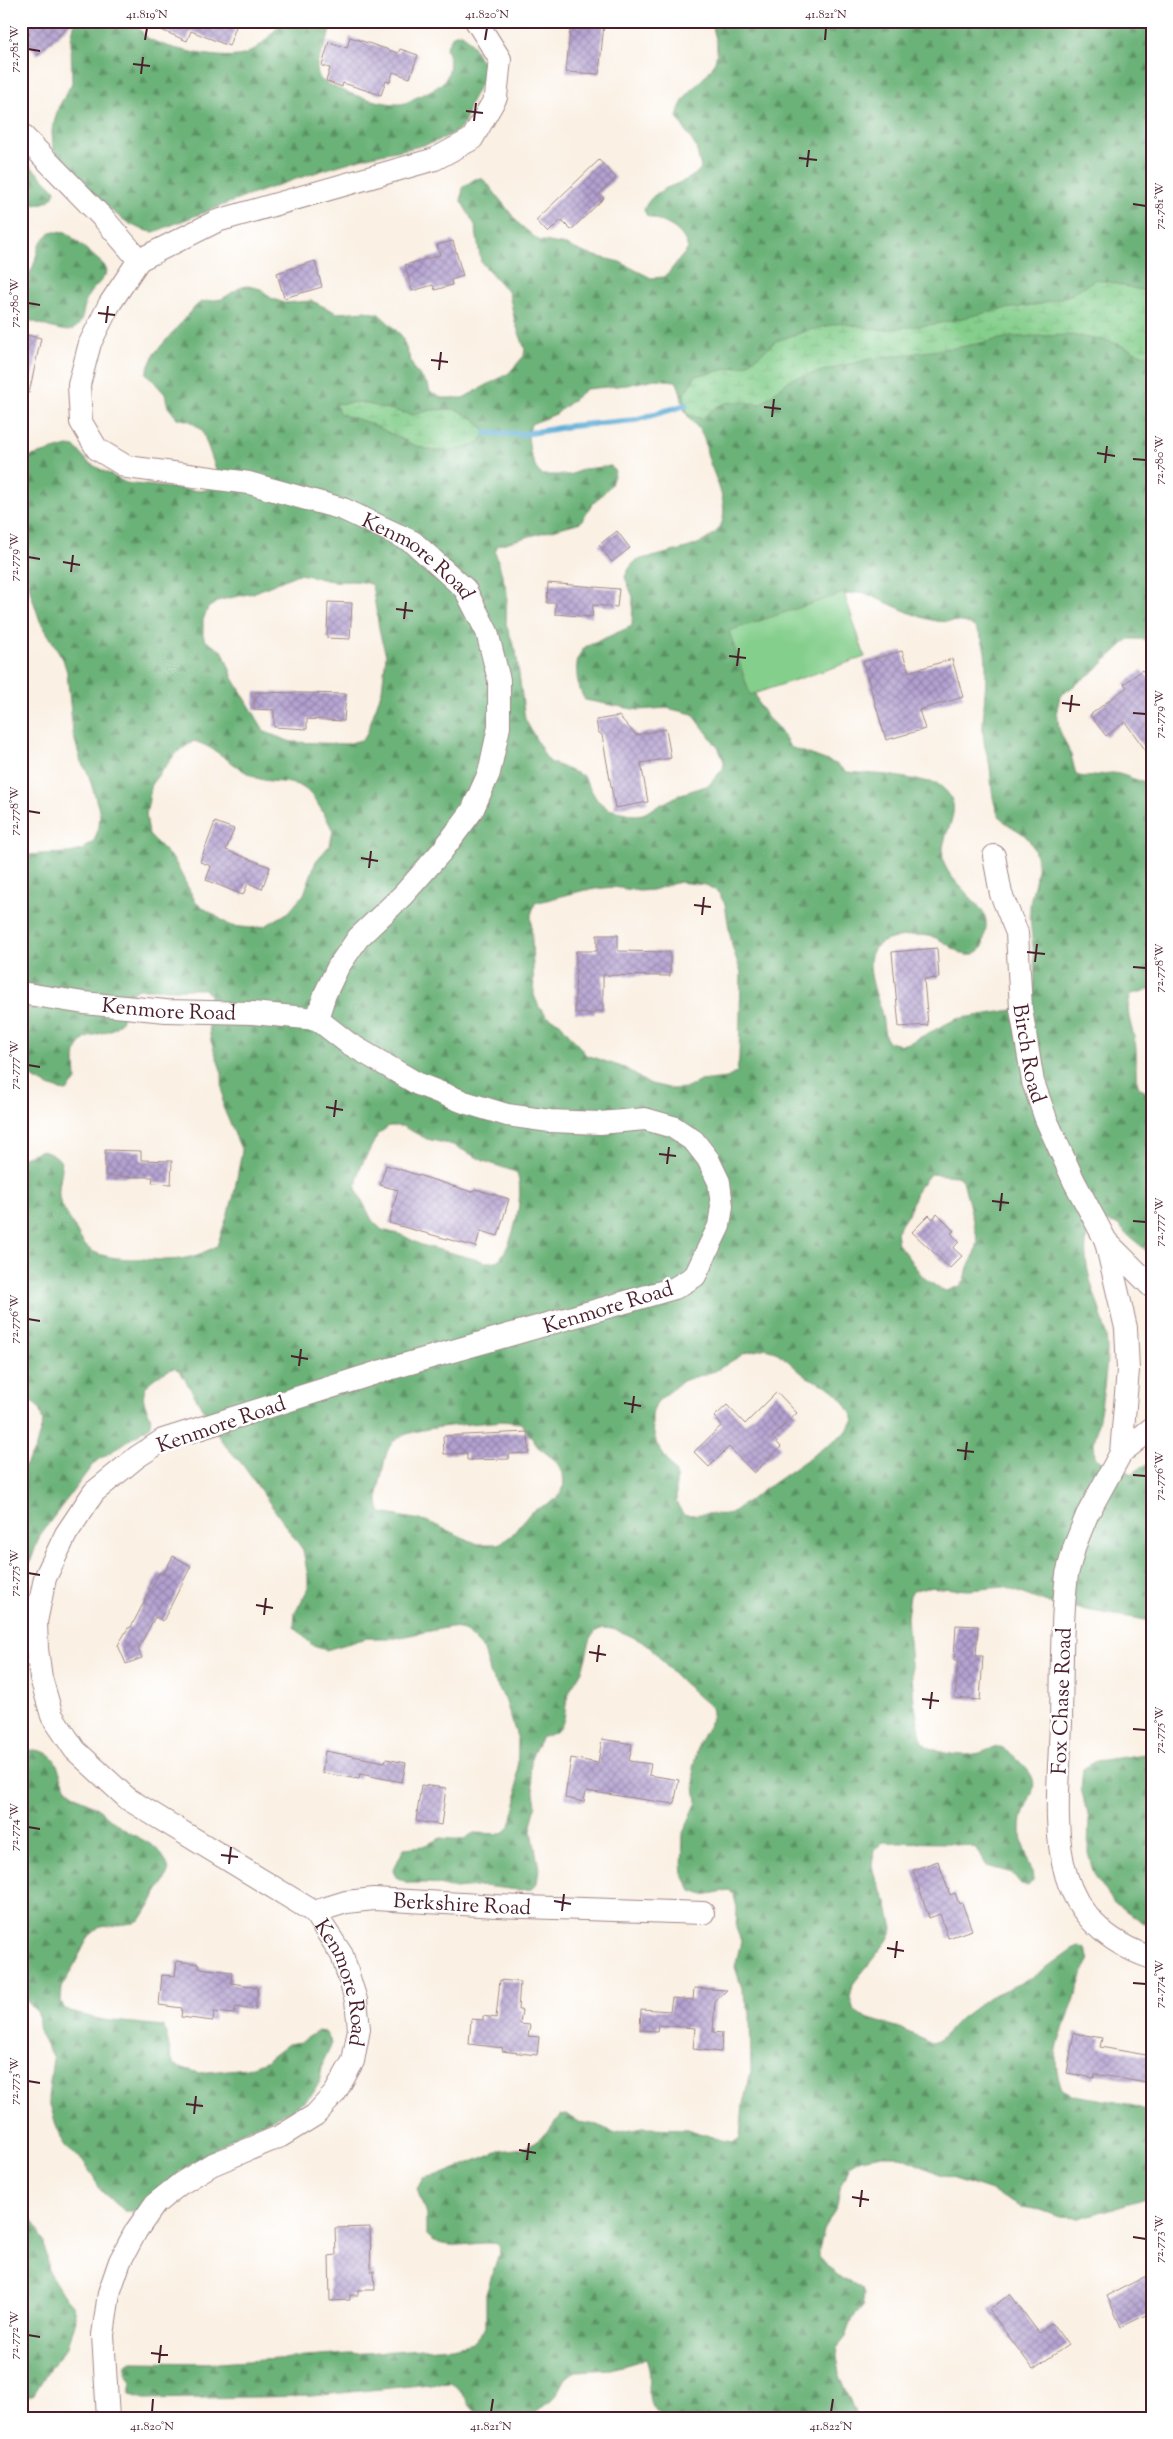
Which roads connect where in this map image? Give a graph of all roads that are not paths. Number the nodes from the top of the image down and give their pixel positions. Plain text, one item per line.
1 (476, 21) edge
2 (21, 134) edge
3 (139, 260) junction
4 (994, 856) dead end
5 (21, 993) edge
6 (317, 1019) junction
7 (1106, 1241) junction
8 (1152, 1287) edge
9 (1152, 1428) edge
10 (1121, 1453) junction
11 (314, 1912) junction
12 (703, 1913) dead end
13 (1152, 1958) edge
14 (108, 2418) edge

1 - 3 street
2 - 3 street
3 - 6 street, Kenmore Road
4 - 7 street, Birch Road
5 - 6 street, Kenmore Road
6 - 11 street, Kenmore Road
7 - 8 street, Birch Road
7 - 10 street, Birch Road
9 - 10 street, Fox Chase Road
10 - 13 street, Fox Chase Road
11 - 12 street, Berkshire Road
11 - 14 street, Kenmore Road

